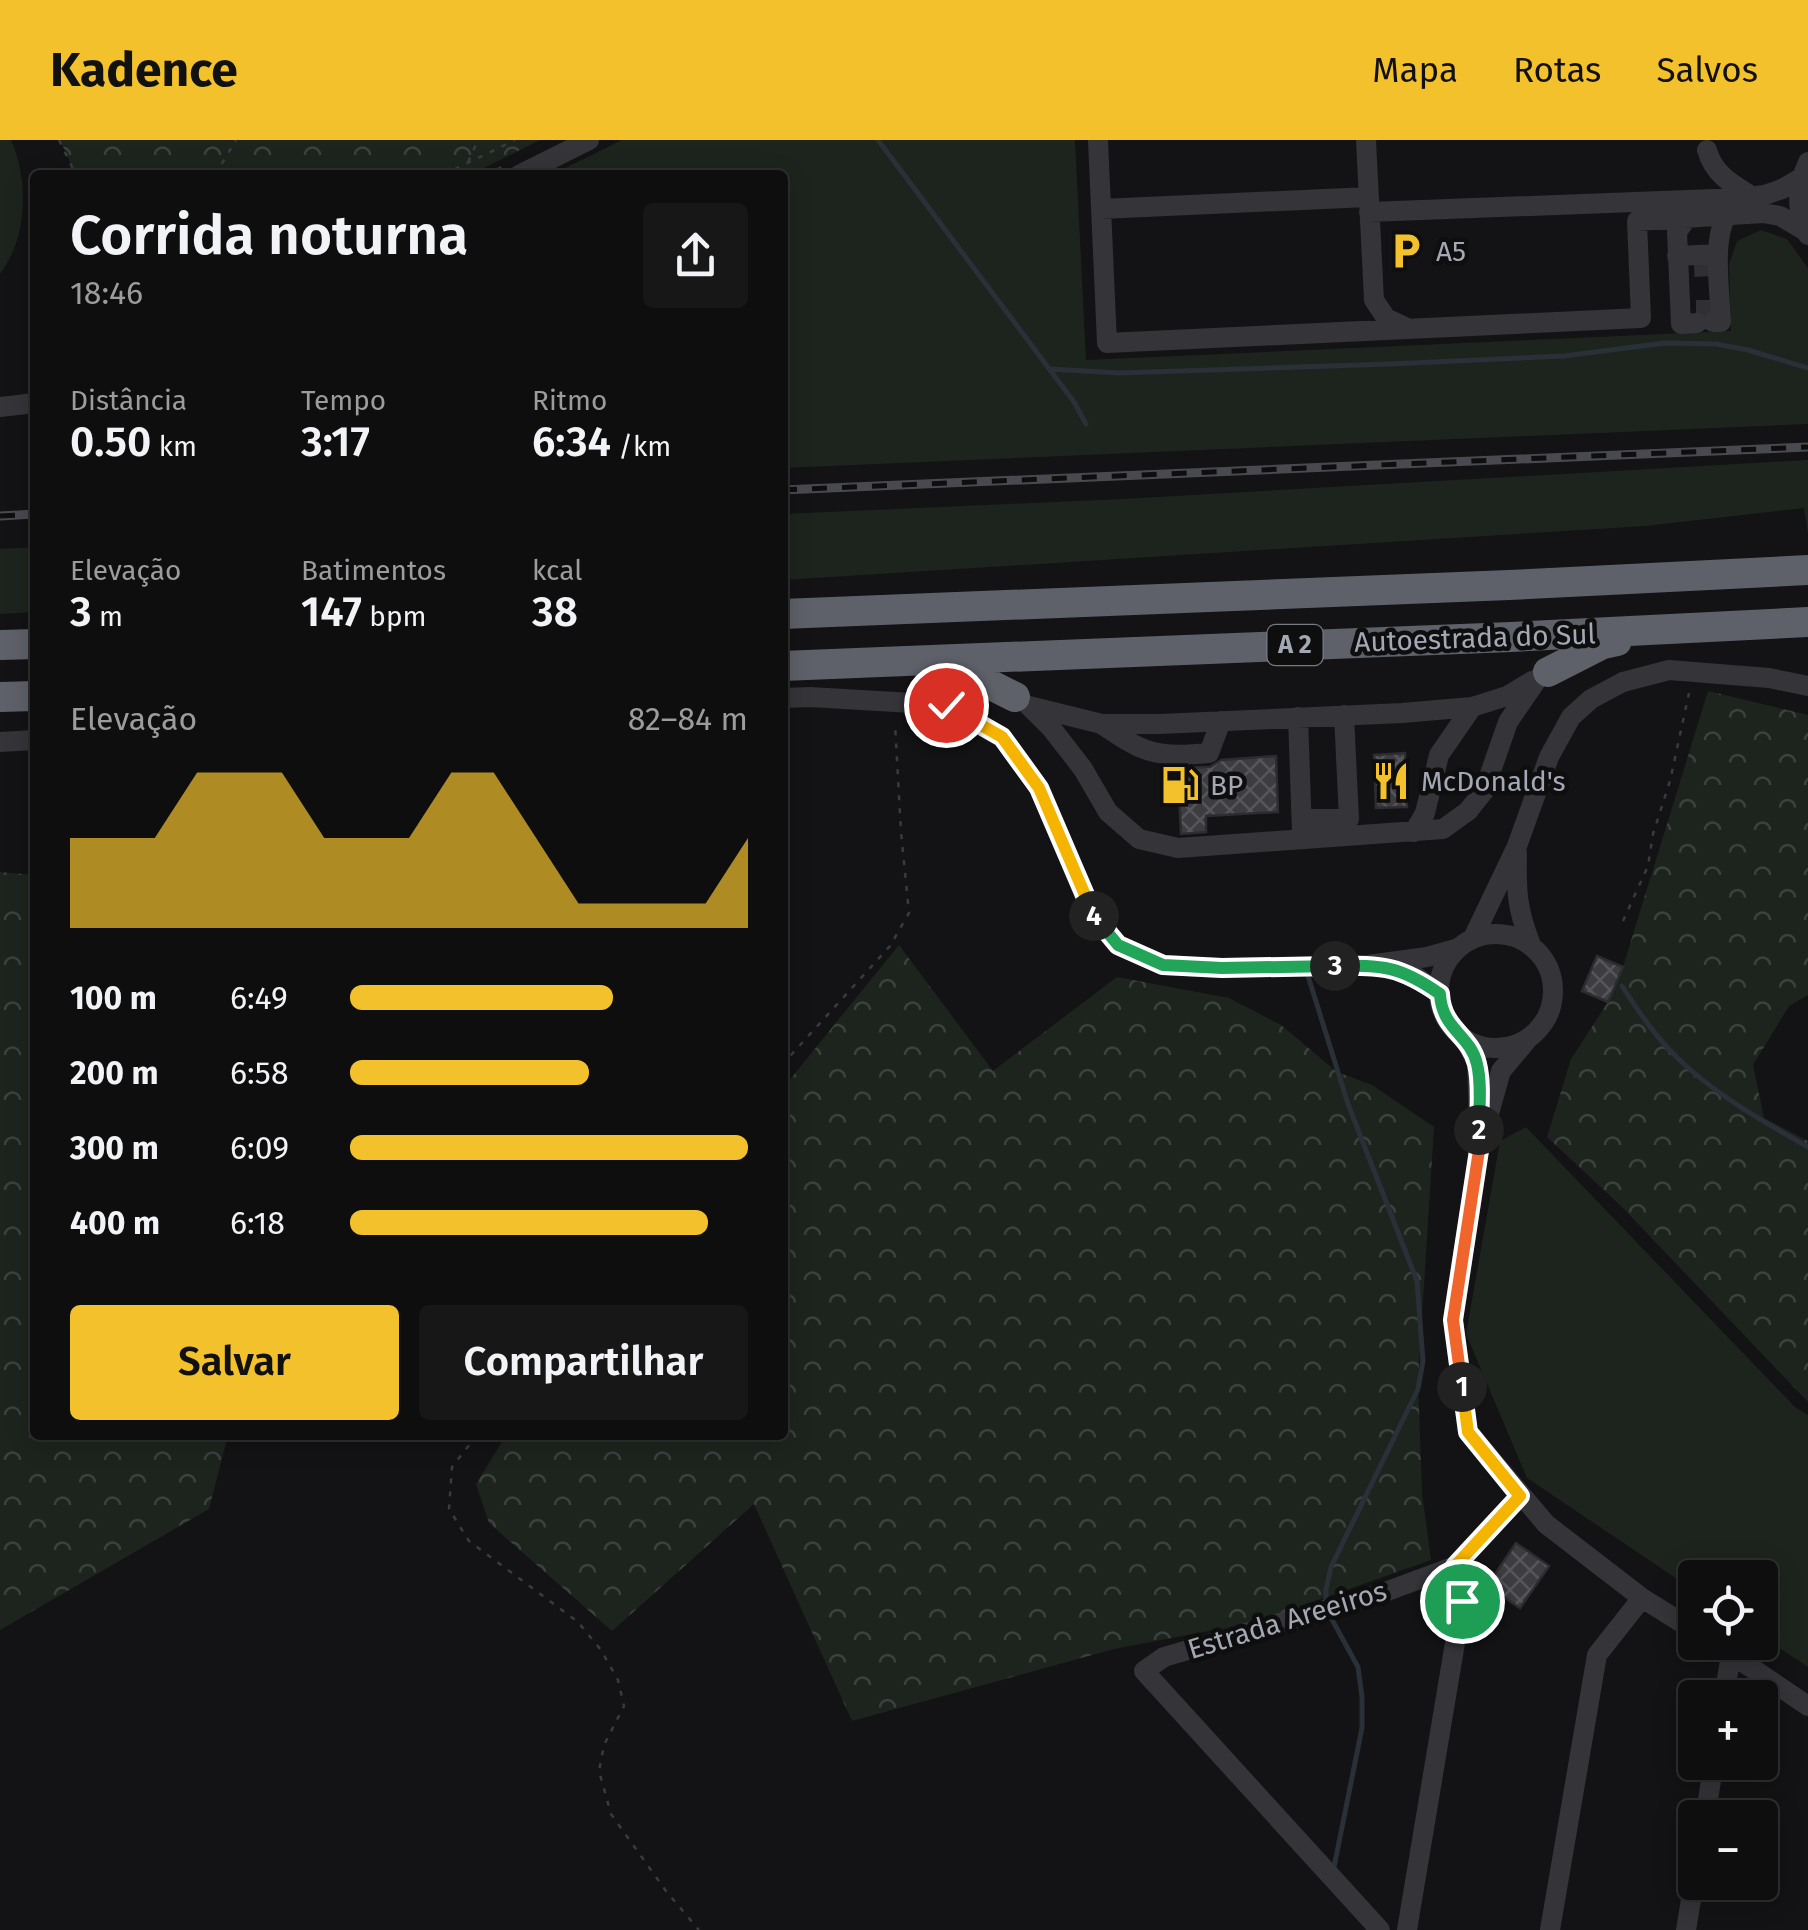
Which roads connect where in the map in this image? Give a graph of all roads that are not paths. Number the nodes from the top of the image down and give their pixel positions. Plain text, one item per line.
1 (589, 140) edge
2 (1098, 140) edge
3 (1366, 140) edge
4 (1707, 145) edge
5 (529, 170) edge
6 (1805, 170) edge
7 (1744, 197) junction
8 (1709, 198) junction
9 (1369, 204) junction
10 (1101, 209) junction
11 (1724, 217) junction
12 (1688, 218) junction
13 (1806, 232) edge
14 (1414, 328) junction
15 (30, 403) edge
16 (0, 407) edge
17 (1808, 570) edge
18 (788, 614) edge
19 (1808, 622) edge
20 (1682, 628) junction
21 (30, 644) edge
22 (0, 645) edge
23 (855, 663) junction
24 (788, 666) edge
25 (1543, 675) junction
26 (1808, 686) edge
27 (30, 696) edge
28 (0, 697) edge
29 (788, 698) edge
30 (1022, 702) junction
31 (1472, 707) junction
32 (1344, 716) junction
33 (1298, 717) junction
34 (1221, 721) junction
35 (1099, 724) junction
36 (30, 740) edge
37 (0, 742) edge
38 (1302, 830) junction
39 (1414, 832) junction
40 (1517, 846) junction
41 (1465, 944) junction
42 (1532, 945) junction
43 (1368, 965) junction
44 (1440, 994) junction
45 (1527, 1040) junction
46 (1466, 1041) junction
47 (1480, 1144) junction
48 (1520, 1496) junction
49 (1455, 1566) junction
50 (1642, 1598) junction
51 (1678, 1620) edge
52 (1740, 1660) edge
53 (1808, 1706) edge
54 (1691, 1900) edge
55 (1380, 1930) edge
56 (1407, 1930) edge
57 (1550, 1930) edge
58 (1686, 1930) edge

1 - 5 street
2 - 10 street
3 - 9 street
4 - 7 street
4 - 8 street
6 - 7 street
6 - 13 street
7 - 8 street
7 - 11 street
8 - 9 street
9 - 10 street
9 - 14 street
10 - 14 street
11 - 12 street
11 - 12 street
11 - 13 street
12 - 14 street
15 - 16 street
17 - 18 highway, Autoestrada do Sul / A 2
19 - 20 highway, Autoestrada do Sul / A 2
20 - 23 highway, Autoestrada do Sul / A 2
20 - 25 highway
21 - 22 highway
23 - 24 highway, Autoestrada do Sul / A 2
23 - 30 highway
25 - 31 street
25 - 39 street
26 - 40 street
27 - 28 highway
29 - 43 street
30 - 35 street
30 - 38 street
31 - 32 street
31 - 39 street
32 - 33 street
32 - 38 street
33 - 34 street
33 - 38 street
34 - 35 street
34 - 35 street
36 - 37 street
38 - 39 street
40 - 41 street
40 - 42 street
41 - 42 street
41 - 43 street
41 - 44 street
42 - 45 street
43 - 44 street
44 - 46 street
45 - 46 street
45 - 47 street
46 - 47 street
47 - 48 street
48 - 49 street, Estrada Areeiros
48 - 50 street
49 - 55 street, Estrada Areeiros
49 - 56 street
50 - 51 street
50 - 57 street
52 - 53 street
54 - 58 street

